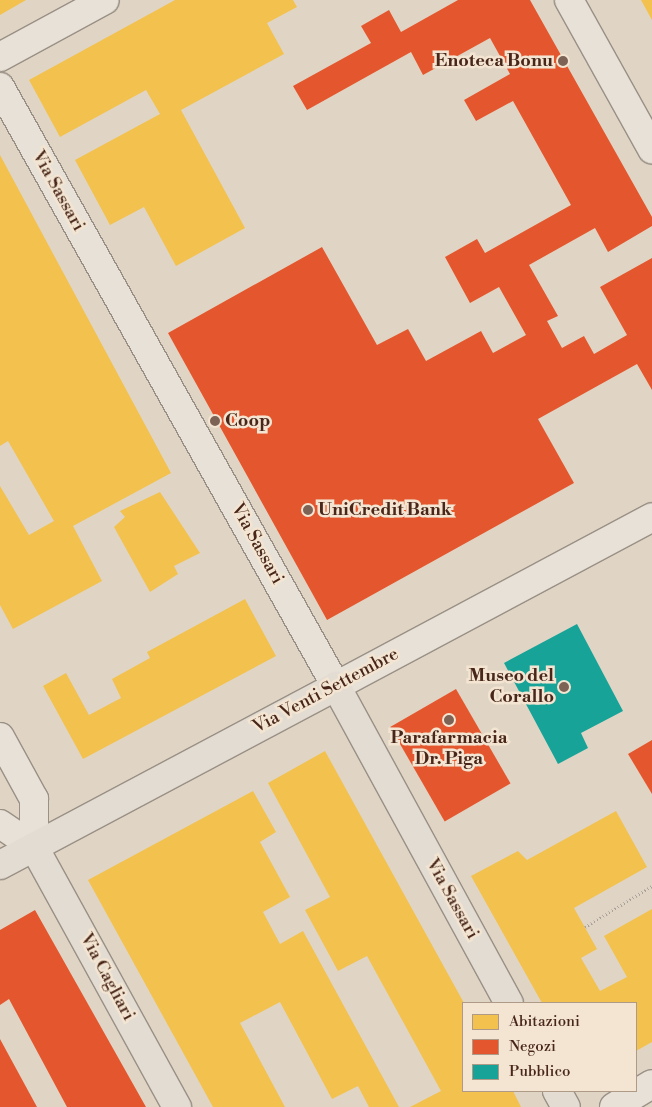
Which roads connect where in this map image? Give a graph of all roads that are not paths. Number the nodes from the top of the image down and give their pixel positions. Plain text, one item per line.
1 (105, 0) edge
2 (569, 0) edge
3 (0, 57) edge
4 (0, 88) edge
5 (652, 149) edge
6 (652, 517) edge
7 (336, 686) junction
8 (0, 737) edge
9 (0, 824) edge
10 (34, 847) junction
11 (0, 864) edge
12 (508, 1002) edge
13 (652, 1084) edge
14 (558, 1092) edge
15 (177, 1107) edge
16 (566, 1107) edge
17 (614, 1107) edge

1 - 3 street
2 - 5 street
4 - 7 street, Via Sassari
6 - 7 street, Via Venti Settembre
7 - 10 main road, Via Venti Settembre
7 - 12 main road, Via Sassari
8 - 10 street
9 - 10 street
10 - 11 main road, Via Venti Settembre
10 - 15 main road, Via Cagliari
13 - 17 street
14 - 16 main road

